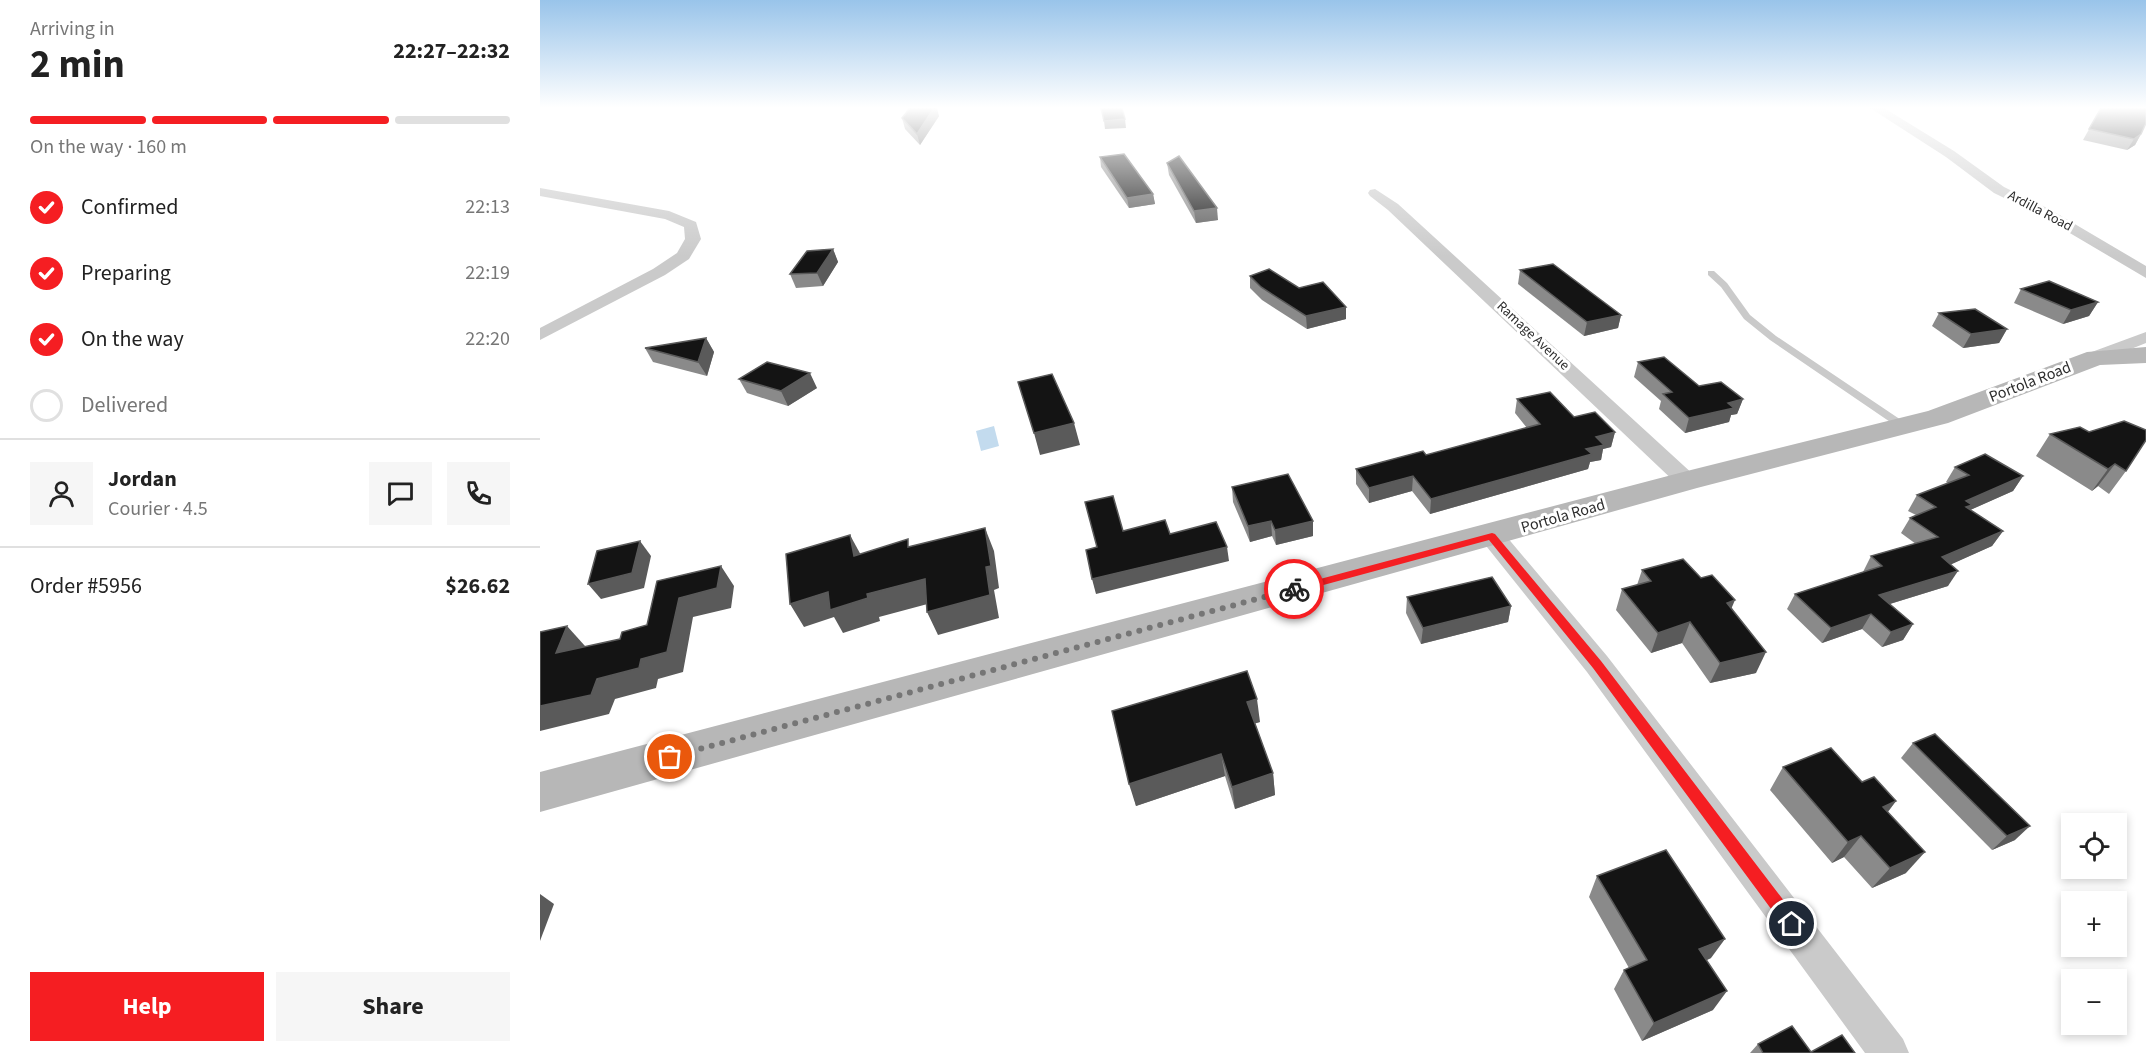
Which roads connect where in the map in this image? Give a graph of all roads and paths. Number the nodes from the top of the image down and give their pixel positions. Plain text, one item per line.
1 (1954, 157) edge
2 (540, 192) edge
3 (1375, 194) dead end
4 (1711, 273) dead end
5 (2146, 273) edge
6 (540, 335) edge
7 (2146, 337) edge
8 (2146, 355) edge
9 (2096, 357) junction
10 (1903, 426) junction
11 (1687, 481) junction
12 (1492, 536) junction
13 (540, 792) edge
14 (1889, 1053) edge

1 - 5 street, Ardilla Road
2 - 6 street
3 - 11 street, Ramage Avenue
4 - 10 lane
7 - 9 street, Portola Road
8 - 9 street, Portola Road
9 - 10 street, Portola Road
10 - 11 street, Portola Road
11 - 12 street, Portola Road
12 - 13 street, Portola Road
12 - 14 street

